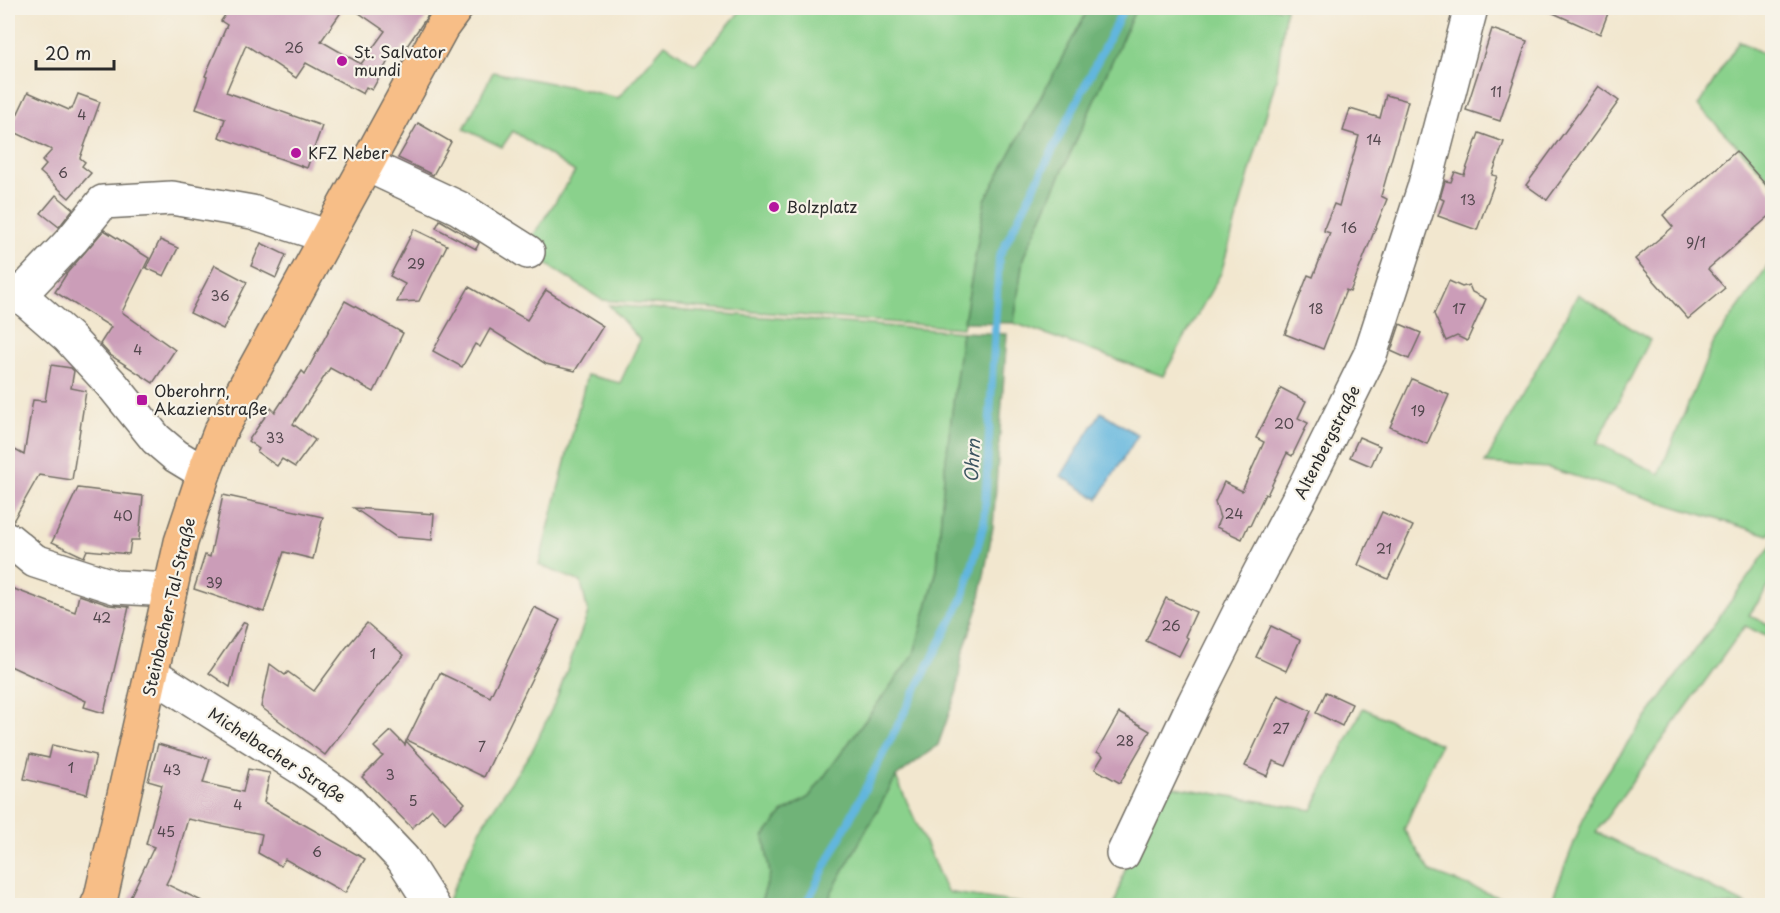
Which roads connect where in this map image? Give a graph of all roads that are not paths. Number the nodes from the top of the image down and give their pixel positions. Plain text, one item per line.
1 (456, 8) edge
2 (1471, 8) edge
3 (367, 165) junction
4 (326, 236) junction
5 (528, 252) dead end
6 (14, 292) edge
7 (204, 473) junction
8 (8, 539) edge
9 (170, 590) junction
10 (152, 674) junction
11 (1123, 854) dead end
12 (97, 906) edge
13 (433, 906) edge

1 - 3 main road, Steinbacher-Tal-Straße
2 - 11 street, Altenbergstraße
3 - 4 main road, Steinbacher-Tal-Straße
3 - 5 street
4 - 6 street
4 - 7 main road, Steinbacher-Tal-Straße
6 - 7 street
7 - 9 main road, Steinbacher-Tal-Straße
8 - 9 street
9 - 10 main road, Steinbacher-Tal-Straße
10 - 12 main road, Steinbacher-Tal-Straße
10 - 13 street, Michelbacher Straße

